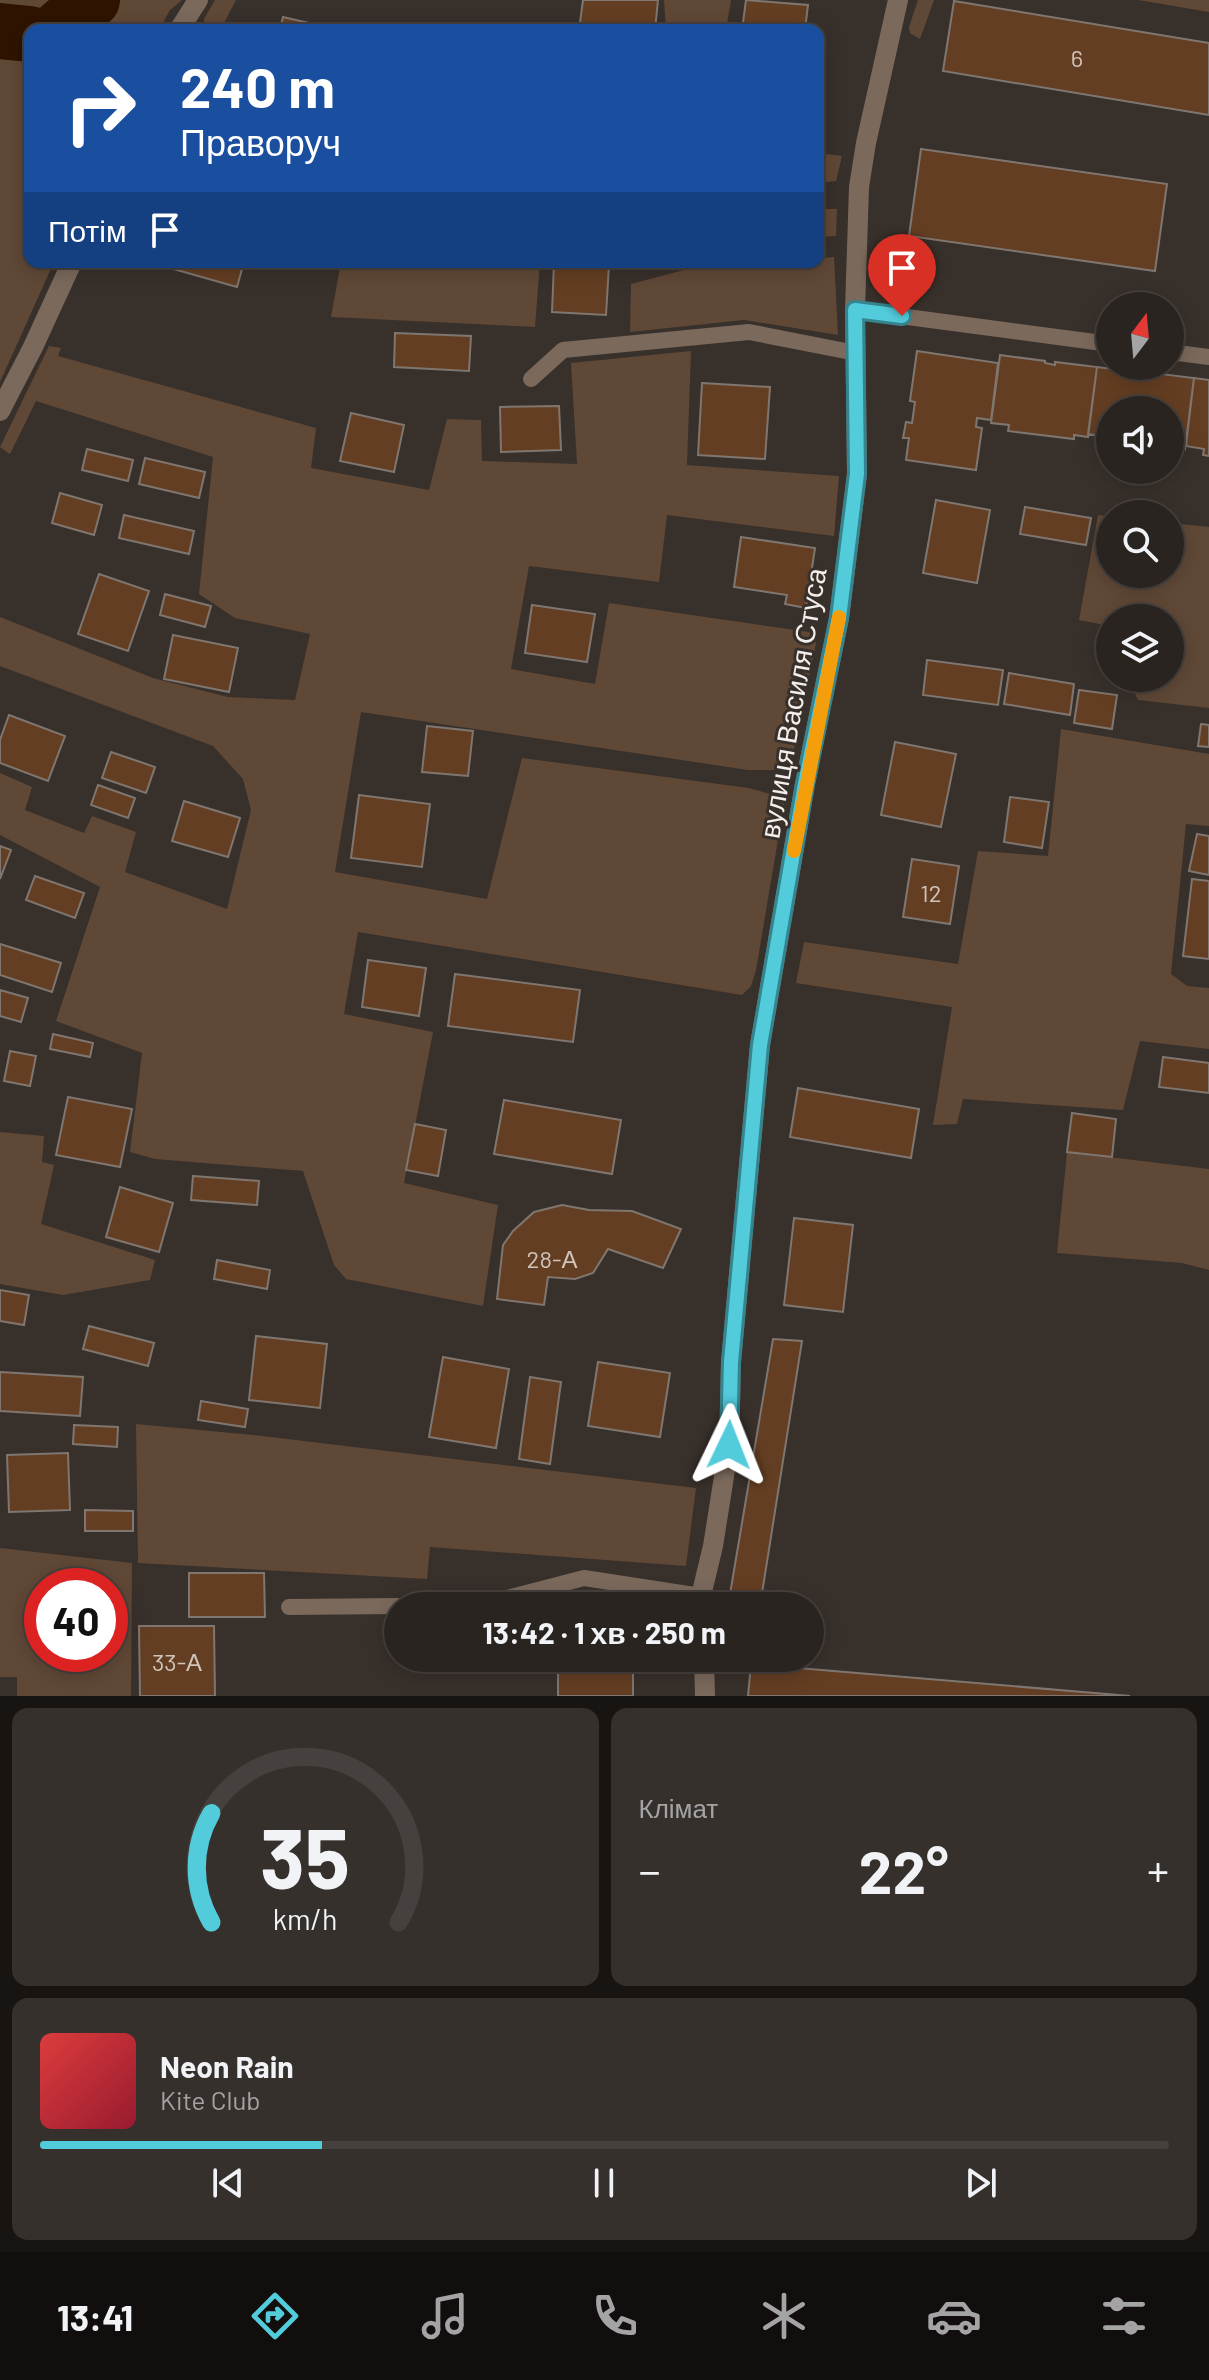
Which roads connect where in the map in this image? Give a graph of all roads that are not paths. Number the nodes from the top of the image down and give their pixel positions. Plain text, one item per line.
1 (198, 0) edge
2 (898, 0) edge
3 (183, 24) edge
4 (69, 268) edge
5 (855, 310) junction
6 (1096, 342) edge
7 (856, 353) junction
8 (1184, 354) edge
9 (1209, 357) edge
10 (531, 379) dead end
11 (0, 411) edge
12 (530, 1592) edge
13 (655, 1592) edge
14 (703, 1592) edge
15 (384, 1606) edge
16 (289, 1607) dead end
17 (704, 1672) edge
18 (705, 1696) edge

1 - 3 street
2 - 5 street, вулиця Василя Стуса
4 - 11 street
5 - 6 lane
5 - 7 street, вулиця Василя Стуса
7 - 10 lane
7 - 14 street, вулиця Василя Стуса
8 - 9 lane
12 - 13 lane
15 - 16 lane
17 - 18 street

